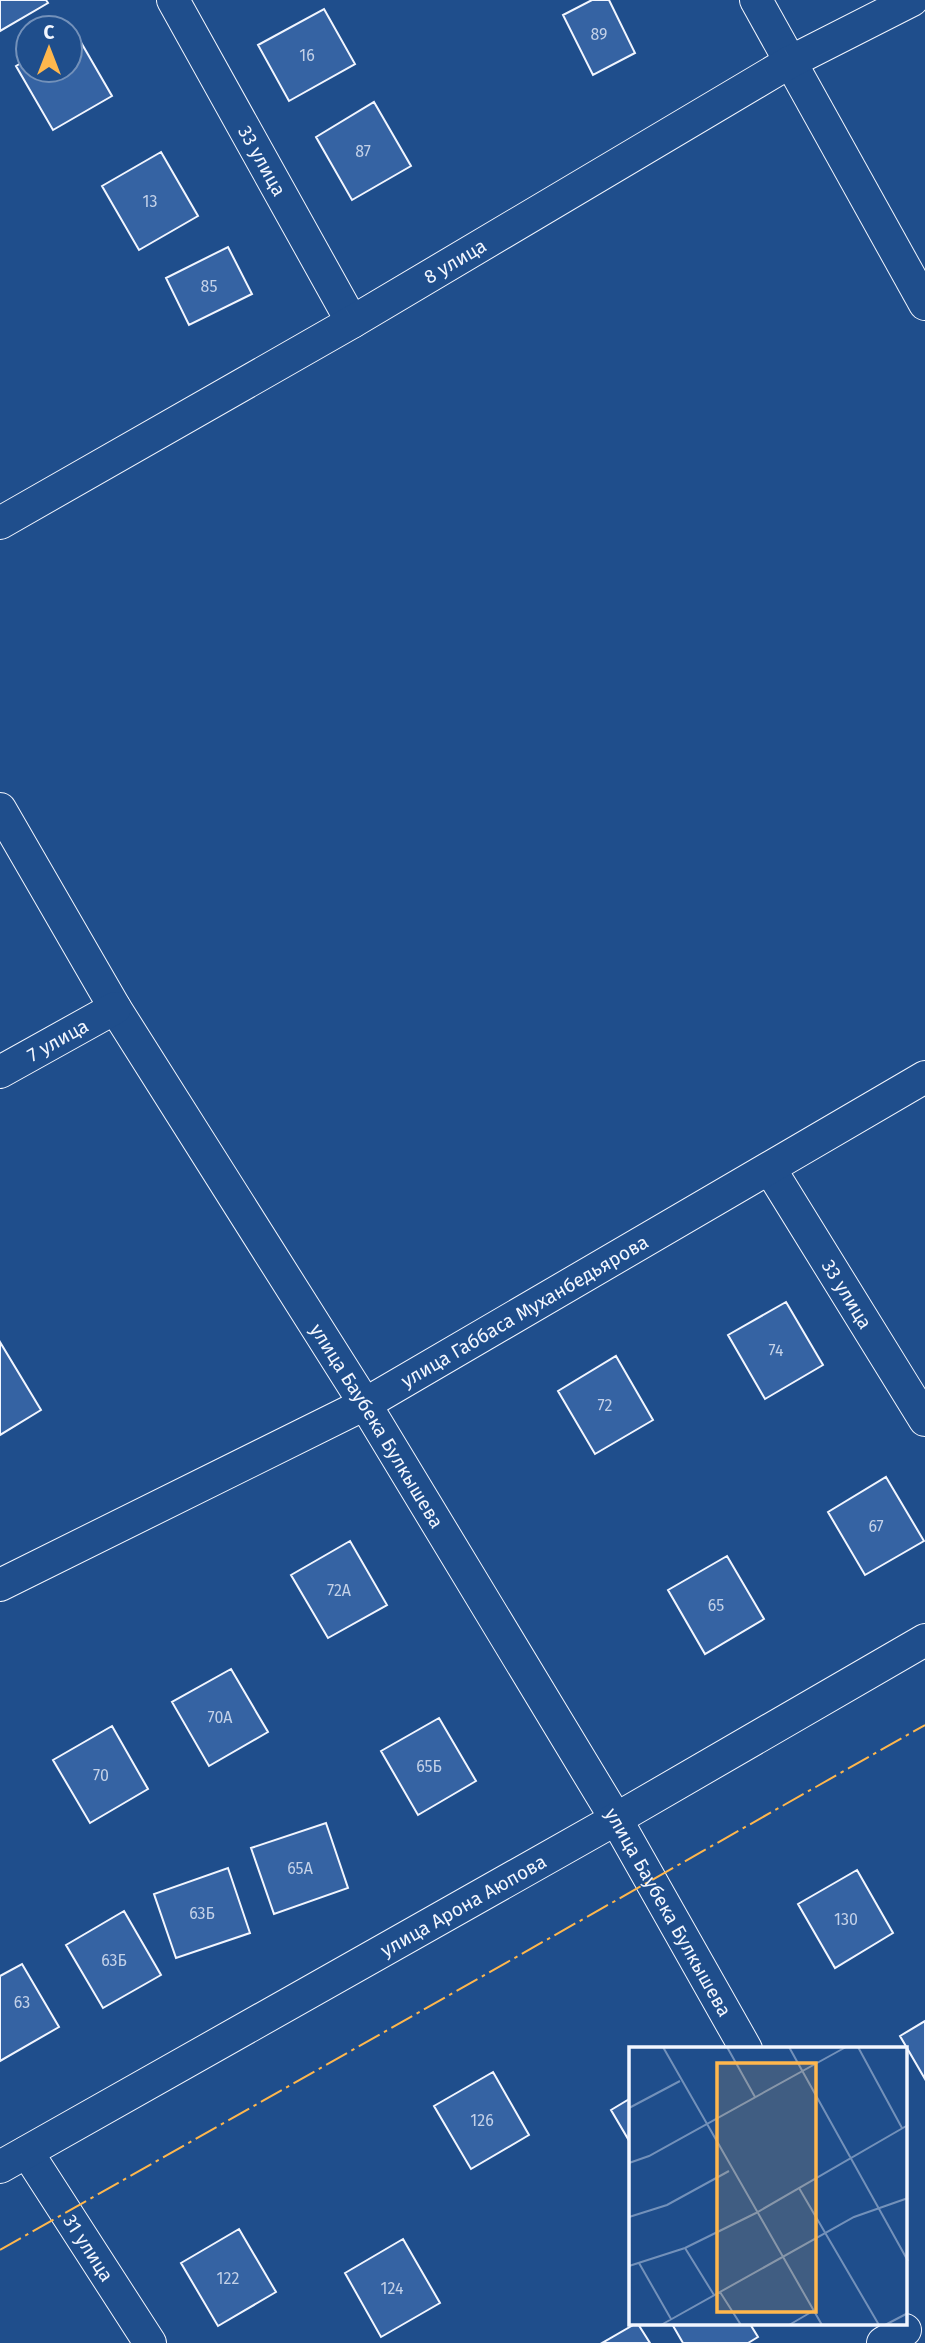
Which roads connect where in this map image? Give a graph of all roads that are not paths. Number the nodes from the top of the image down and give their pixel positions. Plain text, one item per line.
1 (173, 0) edge
2 (757, 0) edge
3 (912, 0) edge
4 (790, 62) junction
5 (925, 304) edge
6 (352, 322) junction
7 (0, 523) edge
8 (0, 809) edge
9 (115, 1008) junction
10 (0, 1072) edge
11 (925, 1077) edge
12 (770, 1169) junction
13 (365, 1404) junction
14 (925, 1420) edge
15 (0, 1586) edge
16 (925, 1640) edge
17 (616, 1819) junction
18 (745, 2047) edge
19 (27, 2152) junction
20 (0, 2167) edge
21 (150, 2343) edge

1 - 6 street, 33 улица
2 - 4 street
3 - 4 street, 8 улица
4 - 5 street
4 - 6 street, 8 улица
6 - 7 street, 8 улица
8 - 9 street, улица Баубека Булкышева
9 - 10 street, 7 улица
9 - 13 street, улица Баубека Булкышева
11 - 12 street, улица Габбаса Муханбедьярова
12 - 13 street, улица Габбаса Муханбедьярова
12 - 14 street, 33 улица
13 - 15 street, улица Габбаса Муханбедьярова
13 - 17 street, улица Баубека Булкышева
16 - 17 street, улица Арона Аюпова
17 - 18 street, улица Баубека Булкышева
17 - 19 street, улица Арона Аюпова
19 - 20 street, улица Арона Аюпова
19 - 21 street, 31 улица

